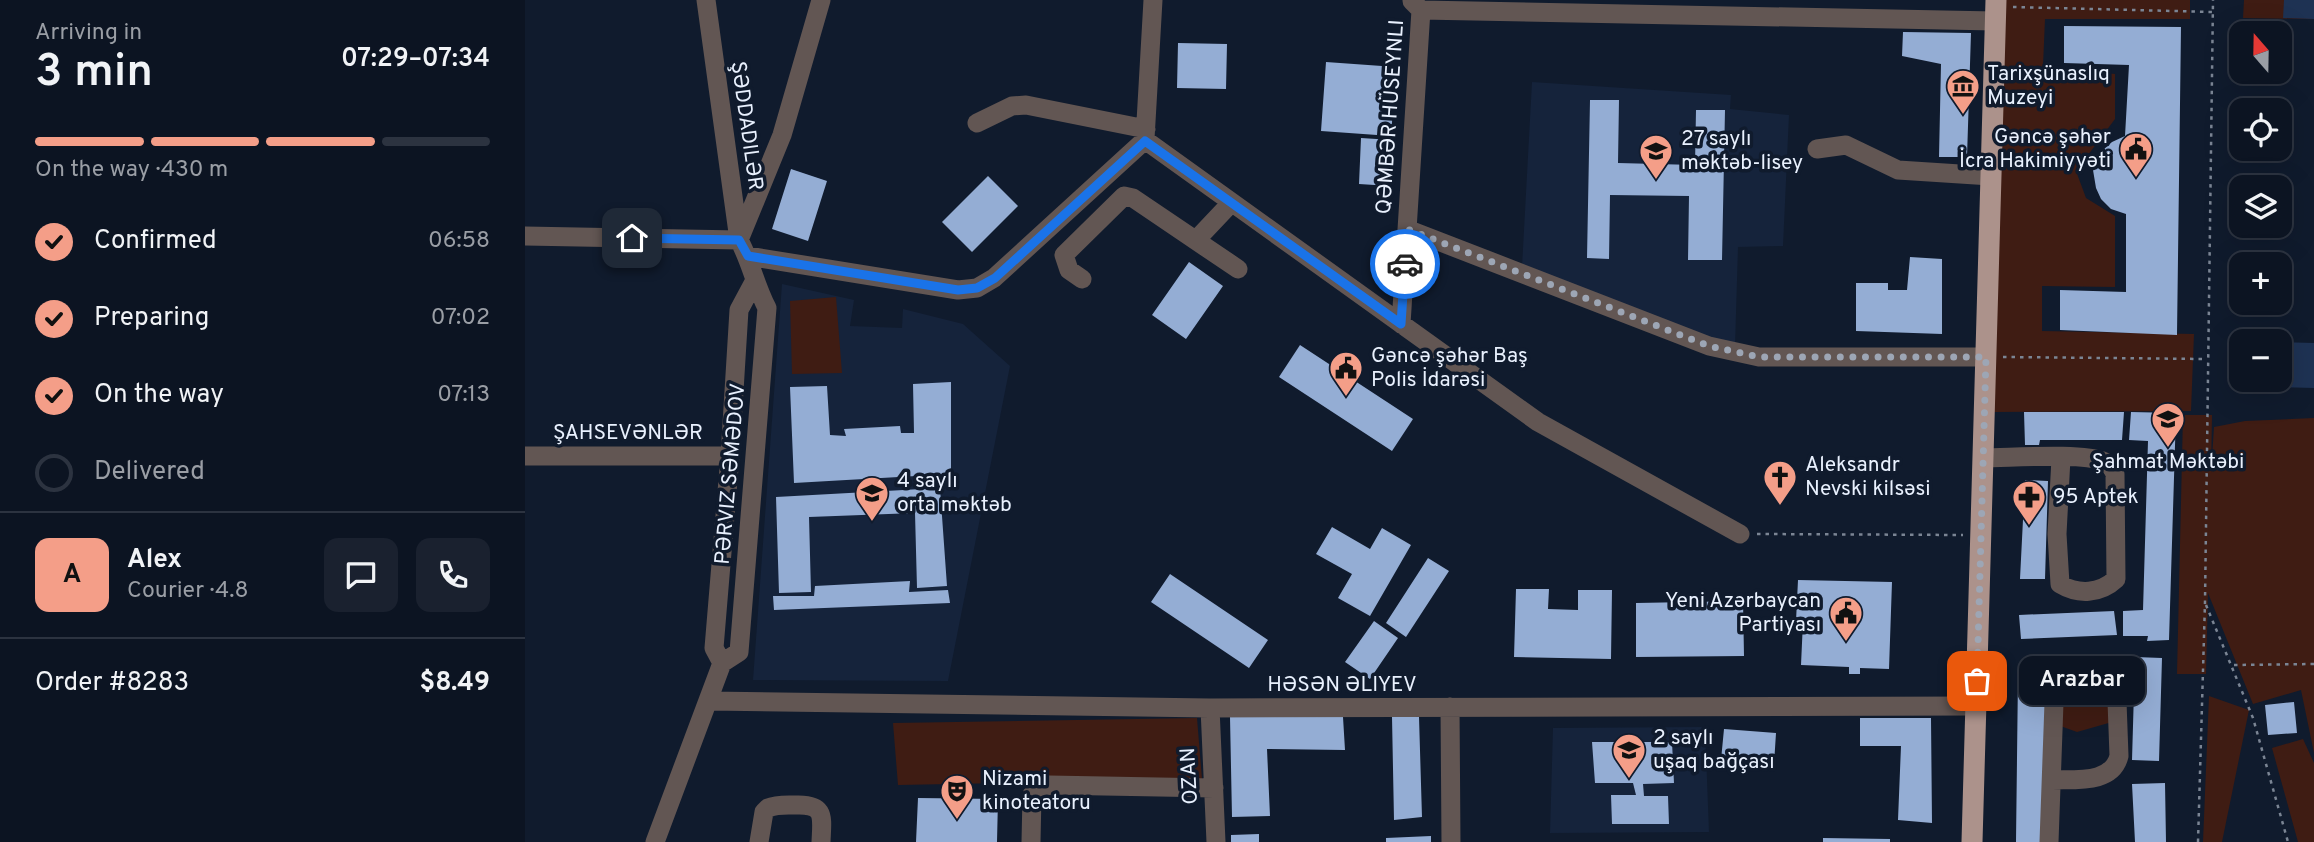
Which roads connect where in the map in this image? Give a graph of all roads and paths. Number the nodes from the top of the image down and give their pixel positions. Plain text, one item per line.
1 (706, 0) edge
2 (821, 0) edge
3 (1153, 0) edge
4 (2213, 0) edge
5 (1416, 5) edge
6 (1996, 9) edge
7 (2213, 12) junction
8 (977, 123) dead end
9 (1145, 135) junction
10 (1817, 149) dead end
11 (1991, 176) junction
12 (1231, 203) junction
13 (1407, 229) junction
14 (525, 236) edge
15 (1197, 239) junction
16 (743, 248) junction
17 (1238, 269) dead end
18 (1082, 279) dead end
19 (754, 282) junction
20 (1401, 324) junction
21 (1986, 357) junction
22 (2206, 359) junction
23 (525, 456) edge
24 (730, 456) junction
25 (1983, 458) junction
26 (2061, 458) junction
27 (1740, 534) joint
28 (1981, 535) junction
29 (2205, 602) junction
30 (722, 663) junction
31 (2314, 664) edge
32 (2234, 665) junction
33 (709, 701) junction
34 (1976, 706) junction
35 (1210, 708) junction
36 (1450, 708) junction
37 (2052, 780) junction
38 (1214, 789) junction
39 (655, 842) edge
40 (759, 842) edge
41 (821, 842) edge
42 (1031, 842) edge
43 (1216, 842) edge
44 (1451, 842) edge
45 (1972, 842) edge
46 (2049, 842) edge
47 (2198, 842) edge
48 (2288, 842) edge

1 - 16 street, ŞƏDDADILƏR
2 - 16 street
3 - 9 street
4 - 7 path
5 - 6 street
5 - 13 street, QƏMBƏR HÜSEYNLI
6 - 7 path
6 - 11 main road
7 - 22 path
8 - 9 street
9 - 12 street
9 - 16 street
10 - 11 street
11 - 21 main road
12 - 15 street
12 - 20 street
13 - 20 street, QƏMBƏR HÜSEYNLI
13 - 21 street
14 - 16 street
15 - 17 street
15 - 18 street
16 - 19 street, PƏRVIZ SƏMƏDOV
19 - 24 street, PƏRVIZ SƏMƏDOV
19 - 30 street, PƏRVIZ SƏMƏDOV
20 - 27 street
21 - 22 path
21 - 25 main road
22 - 29 path
23 - 24 street, ŞAHSEVƏNLƏR
24 - 30 street, PƏRVIZ SƏMƏDOV
25 - 26 street
25 - 28 main road
26 - 26 street
27 - 28 path
28 - 34 main road
29 - 32 path
29 - 47 path
30 - 33 street, PƏRVIZ SƏMƏDOV
31 - 32 path
32 - 48 path
33 - 35 street, HƏSƏN ƏLIYEV
33 - 39 street, PƏRVIZ SƏMƏDOV
34 - 36 street, HƏSƏN ƏLIYEV
34 - 45 main road
35 - 36 street, HƏSƏN ƏLIYEV
35 - 38 street, OZAN
36 - 44 street
37 - 37 street
37 - 46 street
38 - 42 street
38 - 43 street, OZAN
40 - 41 street

